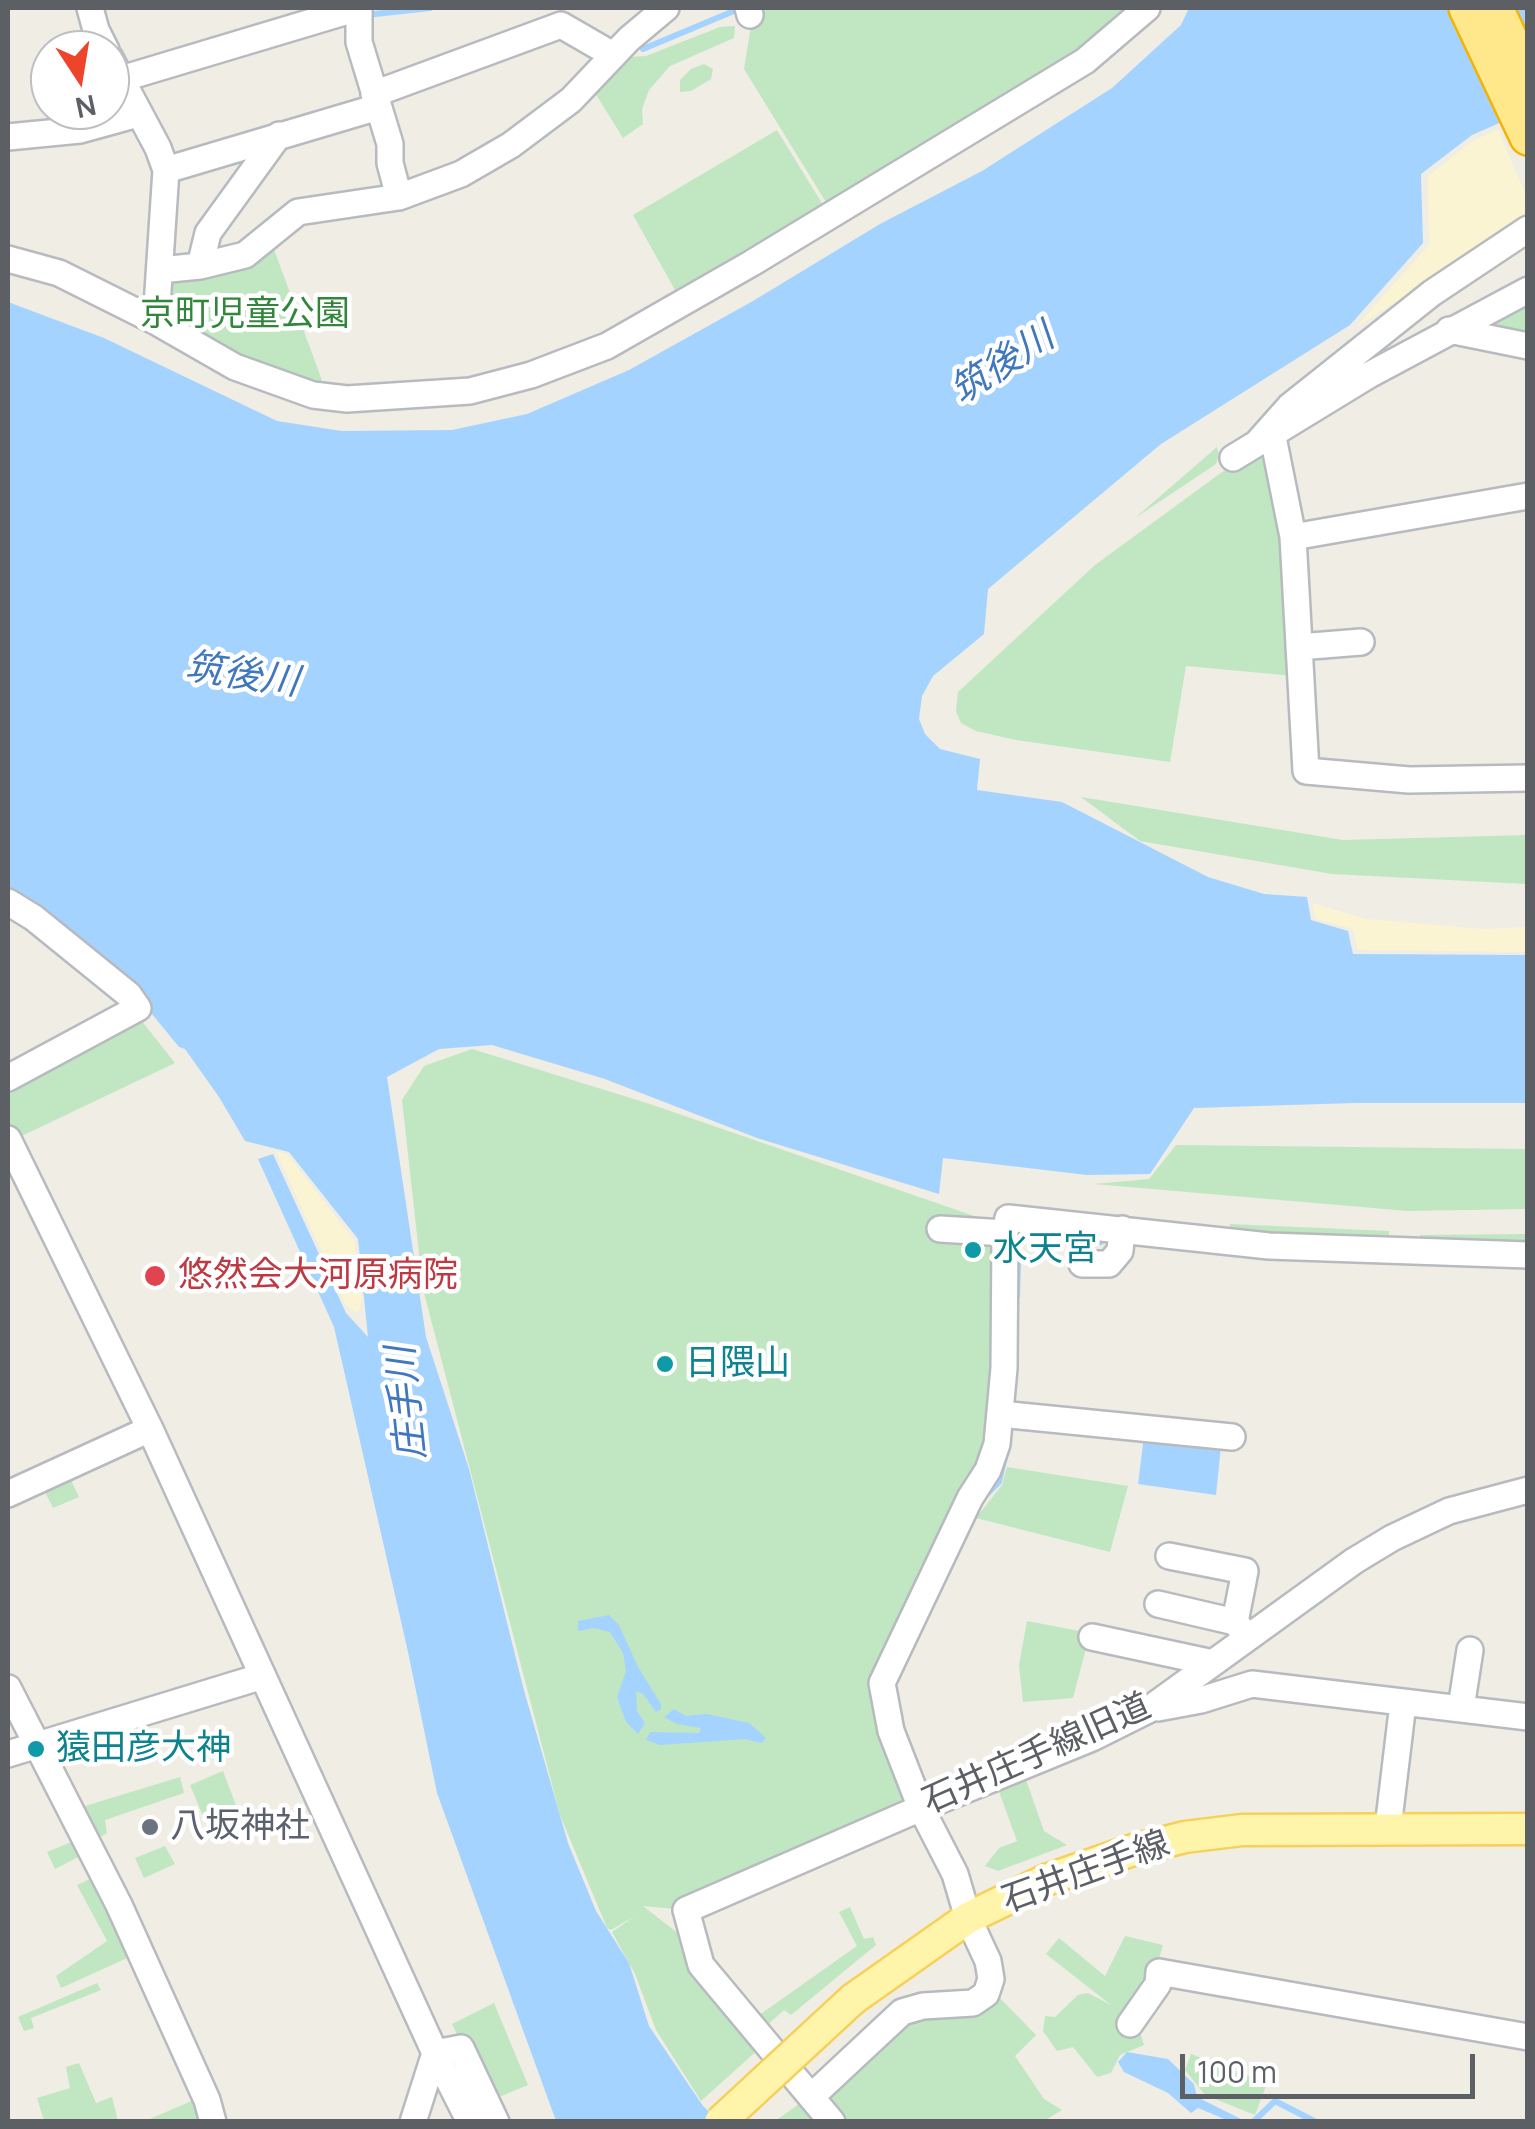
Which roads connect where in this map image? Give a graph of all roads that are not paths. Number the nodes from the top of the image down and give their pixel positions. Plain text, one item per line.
1 (666, 8) edge
2 (1148, 8) edge
3 (1467, 8) edge
4 (1495, 8) edge
5 (351, 10) edge
6 (613, 55) junction
7 (130, 65) edge
8 (1528, 79) edge
9 (130, 97) edge
10 (376, 101) junction
11 (138, 114) junction
12 (279, 136) junction
13 (8, 137) edge
14 (1528, 137) edge
15 (166, 170) junction
16 (400, 197) junction
17 (1528, 228) edge
18 (8, 259) edge
19 (200, 266) junction
20 (160, 270) junction
21 (1528, 290) edge
22 (152, 320) junction
23 (1449, 330) junction
24 (1528, 346) edge
25 (1265, 437) junction
26 (1233, 458) dead end
27 (1528, 496) edge
28 (1293, 537) junction
29 (1361, 642) dead end
30 (1299, 647) junction
31 (1528, 778) edge
32 (8, 902) edge
33 (8, 1078) edge
34 (8, 1139) edge
35 (940, 1229) dead end
36 (1122, 1229) junction
37 (1005, 1233) junction
38 (1528, 1255) edge
39 (1082, 1264) dead end
40 (1000, 1414) junction
41 (150, 1428) junction
42 (1232, 1437) dead end
43 (1528, 1490) edge
44 (8, 1494) edge
45 (1170, 1556) dead end
46 (1158, 1604) dead end
47 (1242, 1630) junction
48 (1092, 1637) dead end
49 (1470, 1650) dead end
50 (1213, 1663) junction
51 (263, 1676) junction
52 (8, 1688) edge
53 (1404, 1703) junction
54 (1461, 1708) junction
55 (1148, 1710) junction
56 (1528, 1717) edge
57 (38, 1742) junction
58 (8, 1754) edge
59 (920, 1808) junction
60 (1388, 1828) junction
61 (1528, 1828) edge
62 (968, 1918) junction
63 (1130, 2024) dead end
64 (1528, 2038) edge
65 (435, 2053) junction
66 (811, 2097) junction
67 (213, 2122) edge
68 (413, 2122) edge
69 (470, 2122) edge
70 (496, 2122) edge
71 (720, 2122) edge
72 (832, 2122) edge

1 - 6 street
2 - 22 street
3 - 14 highway
4 - 8 highway
5 - 7 street
5 - 10 street
6 - 10 street
6 - 16 street
9 - 11 street
10 - 12 street
10 - 16 street
11 - 13 street
11 - 15 street
12 - 15 street
12 - 19 street
15 - 20 street
16 - 19 street
17 - 25 street
18 - 22 street
19 - 20 street
20 - 22 street
21 - 23 street
23 - 24 street
23 - 25 street
25 - 26 street
25 - 28 street
27 - 28 street
28 - 30 street
29 - 30 street
30 - 31 street
32 - 33 street
34 - 41 street
35 - 37 street
36 - 37 street
36 - 38 street
36 - 39 street
37 - 40 street
40 - 42 street
40 - 59 street
41 - 44 street
41 - 51 street
43 - 47 street, 石井庄手線旧道
45 - 47 street
46 - 47 street
47 - 50 street, 石井庄手線旧道
48 - 50 street
49 - 54 street
50 - 55 street, 石井庄手線旧道
51 - 57 street
51 - 65 street
52 - 57 street
53 - 54 street
53 - 55 street
53 - 60 street
54 - 56 street
55 - 59 street, 石井庄手線旧道
57 - 58 street
57 - 67 street
59 - 62 street
59 - 66 street, 石井庄手線旧道
60 - 61 main road, 石井庄手線
60 - 62 main road, 石井庄手線
62 - 66 street
62 - 71 main road, 石井庄手線, bridge
63 - 64 street
65 - 68 street
65 - 69 street
65 - 70 street
66 - 72 street

